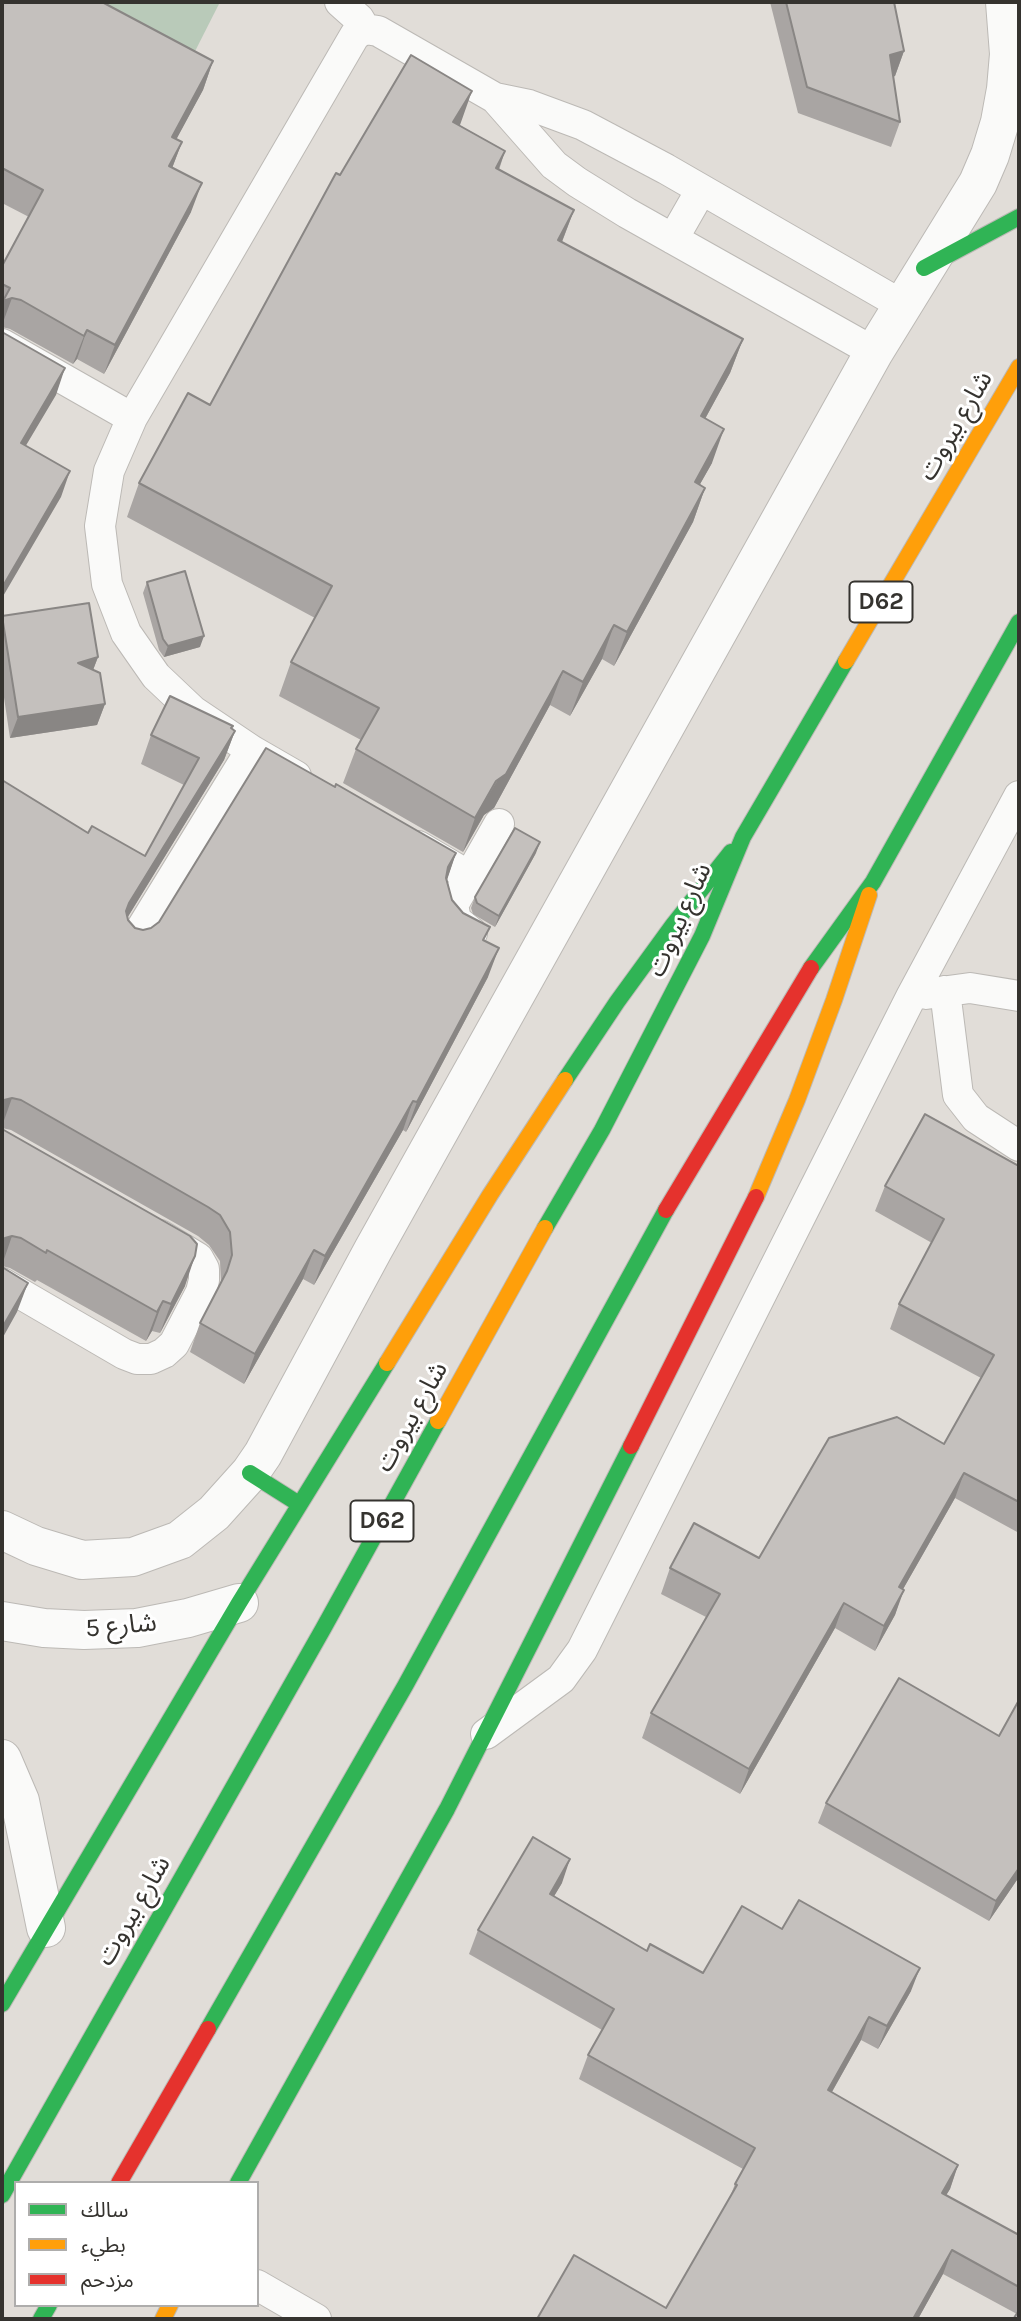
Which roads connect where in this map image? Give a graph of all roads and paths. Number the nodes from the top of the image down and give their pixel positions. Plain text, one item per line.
1 (340, 2) edge
2 (1005, 2) edge
3 (365, 29) junction
4 (495, 98) junction
5 (701, 190) junction
6 (1019, 217) edge
7 (673, 239) junction
8 (924, 268) junction
9 (902, 305) junction
10 (2, 344) edge
11 (874, 352) junction
12 (1019, 367) edge
13 (132, 418) junction
14 (1019, 622) edge
15 (251, 750) junction
16 (320, 789) edge
17 (1019, 796) edge
18 (499, 824) dead end
19 (389, 829) edge
20 (743, 837) junction
21 (469, 876) junction
22 (873, 882) junction
23 (484, 940) edge
24 (134, 942) edge
25 (945, 991) junction
26 (912, 995) junction
27 (1019, 996) edge
28 (1019, 1146) edge
29 (142, 1225) edge
30 (2, 1283) edge
31 (250, 1473) junction
32 (299, 1504) junction
33 (2, 1530) edge
34 (239, 1602) junction
35 (2, 1621) edge
36 (483, 1736) junction
37 (2, 1759) edge
38 (46, 1928) junction
39 (2, 2004) edge
40 (120, 2181) edge
41 (239, 2181) edge
42 (2, 2195) edge
43 (259, 2286) edge
44 (316, 2319) edge

1 - 3 lane
2 - 8 street
3 - 4 lane
3 - 13 lane
4 - 5 lane
4 - 7 lane
5 - 7 lane
5 - 9 lane
6 - 8 main road
7 - 11 lane
8 - 9 street
9 - 11 street
10 - 13 lane
11 - 31 street
12 - 20 main road, شارع بيروت / D62
13 - 15 lane
14 - 22 main road
15 - 16 lane
15 - 24 lane
17 - 26 lane
18 - 21 lane
19 - 21 lane
20 - 32 main road, شارع بيروت / D62
20 - 42 main road, شارع بيروت / D62
21 - 23 lane
22 - 36 main road
22 - 40 main road
25 - 26 lane
25 - 27 lane
25 - 28 lane
26 - 36 lane
29 - 30 lane
31 - 32 main road
31 - 33 street
32 - 34 main road, شارع بيروت / D62
34 - 35 street, شارع 5
34 - 38 main road, شارع بيروت / D62
36 - 41 main road
37 - 38 street
38 - 39 main road, شارع بيروت / D62
43 - 44 lane

